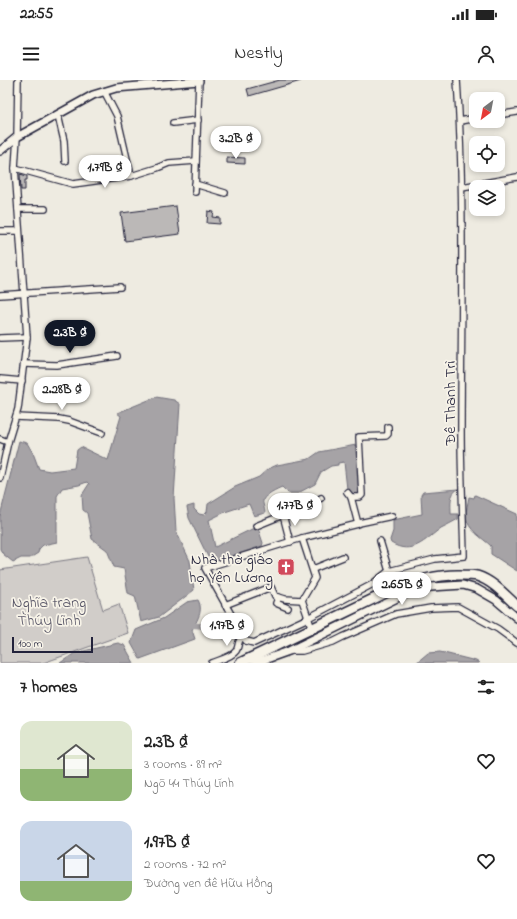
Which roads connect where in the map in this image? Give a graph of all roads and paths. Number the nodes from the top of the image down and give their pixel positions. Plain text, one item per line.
1 (18, 80) edge
2 (457, 80) edge
3 (199, 81) edge
4 (139, 83) edge
5 (104, 91) junction
6 (517, 112) edge
7 (505, 114) edge
8 (58, 115) junction
9 (469, 119) edge
10 (198, 120) junction
11 (460, 120) junction
12 (173, 123) dead end
13 (17, 137) junction
14 (0, 151) edge
15 (65, 161) dead end
16 (196, 161) junction
17 (15, 168) junction
18 (131, 176) junction
19 (517, 177) edge
20 (195, 184) junction
21 (462, 187) junction
22 (195, 192) dead end
23 (225, 193) dead end
24 (18, 209) junction
25 (45, 209) dead end
26 (0, 231) edge
27 (19, 231) junction
28 (120, 287) dead end
29 (24, 293) junction
30 (0, 295) edge
31 (27, 337) junction
32 (0, 338) edge
33 (117, 356) dead end
34 (24, 364) junction
35 (0, 379) edge
36 (22, 381) junction
37 (16, 417) junction
38 (388, 427) dead end
39 (102, 433) dead end
40 (0, 439) edge
41 (8, 442) junction
42 (0, 478) edge
43 (347, 492) dead end
44 (351, 497) junction
45 (321, 498) dead end
46 (283, 515) junction
47 (392, 516) dead end
48 (359, 523) junction
49 (256, 526) dead end
50 (302, 538) junction
51 (380, 541) dead end
52 (290, 542) junction
53 (343, 557) dead end
54 (313, 569) junction
55 (389, 571) junction
56 (279, 597) junction
57 (302, 600) junction
58 (225, 605) junction
59 (517, 606) edge
60 (288, 608) dead end
61 (308, 618) junction
62 (517, 618) edge
63 (312, 629) junction
64 (243, 636) junction
65 (517, 643) edge
66 (289, 651) junction
67 (244, 661) edge
68 (259, 662) edge
69 (212, 663) edge

1 - 13 street
2 - 11 street, Đê Thanh Trì
3 - 4 street
3 - 10 street
4 - 5 street
5 - 8 street
5 - 18 street
6 - 7 street
8 - 13 street
8 - 15 street
9 - 11 street
10 - 12 street
10 - 16 street
11 - 21 street, Đê Thanh Trì
13 - 14 street
13 - 17 street
16 - 18 street
16 - 20 street
17 - 18 street
17 - 24 street
19 - 21 street
20 - 22 street
20 - 23 street
21 - 55 street, Đê Thanh Trì
24 - 25 street
24 - 27 street
26 - 27 street
27 - 29 street
28 - 29 street
29 - 30 street
29 - 31 street
31 - 32 street
31 - 34 street
33 - 34 street
34 - 36 street
35 - 36 street
36 - 37 street
37 - 39 street
37 - 41 street
38 - 44 street
40 - 41 street
41 - 42 street
43 - 44 street
44 - 48 street
45 - 46 street
46 - 49 street
46 - 52 street
47 - 48 street
48 - 50 street
50 - 52 street
50 - 54 street
51 - 55 street
52 - 58 street
53 - 54 street
54 - 57 street
55 - 61 street, Đê Thanh Trì
56 - 57 street
56 - 58 street
56 - 60 street
57 - 61 street
58 - 64 street
59 - 63 main road
61 - 63 street
61 - 64 street, Đê Thanh Trì
62 - 66 street
63 - 67 main road
64 - 69 street
65 - 66 street
66 - 68 street
67 - 68 street

